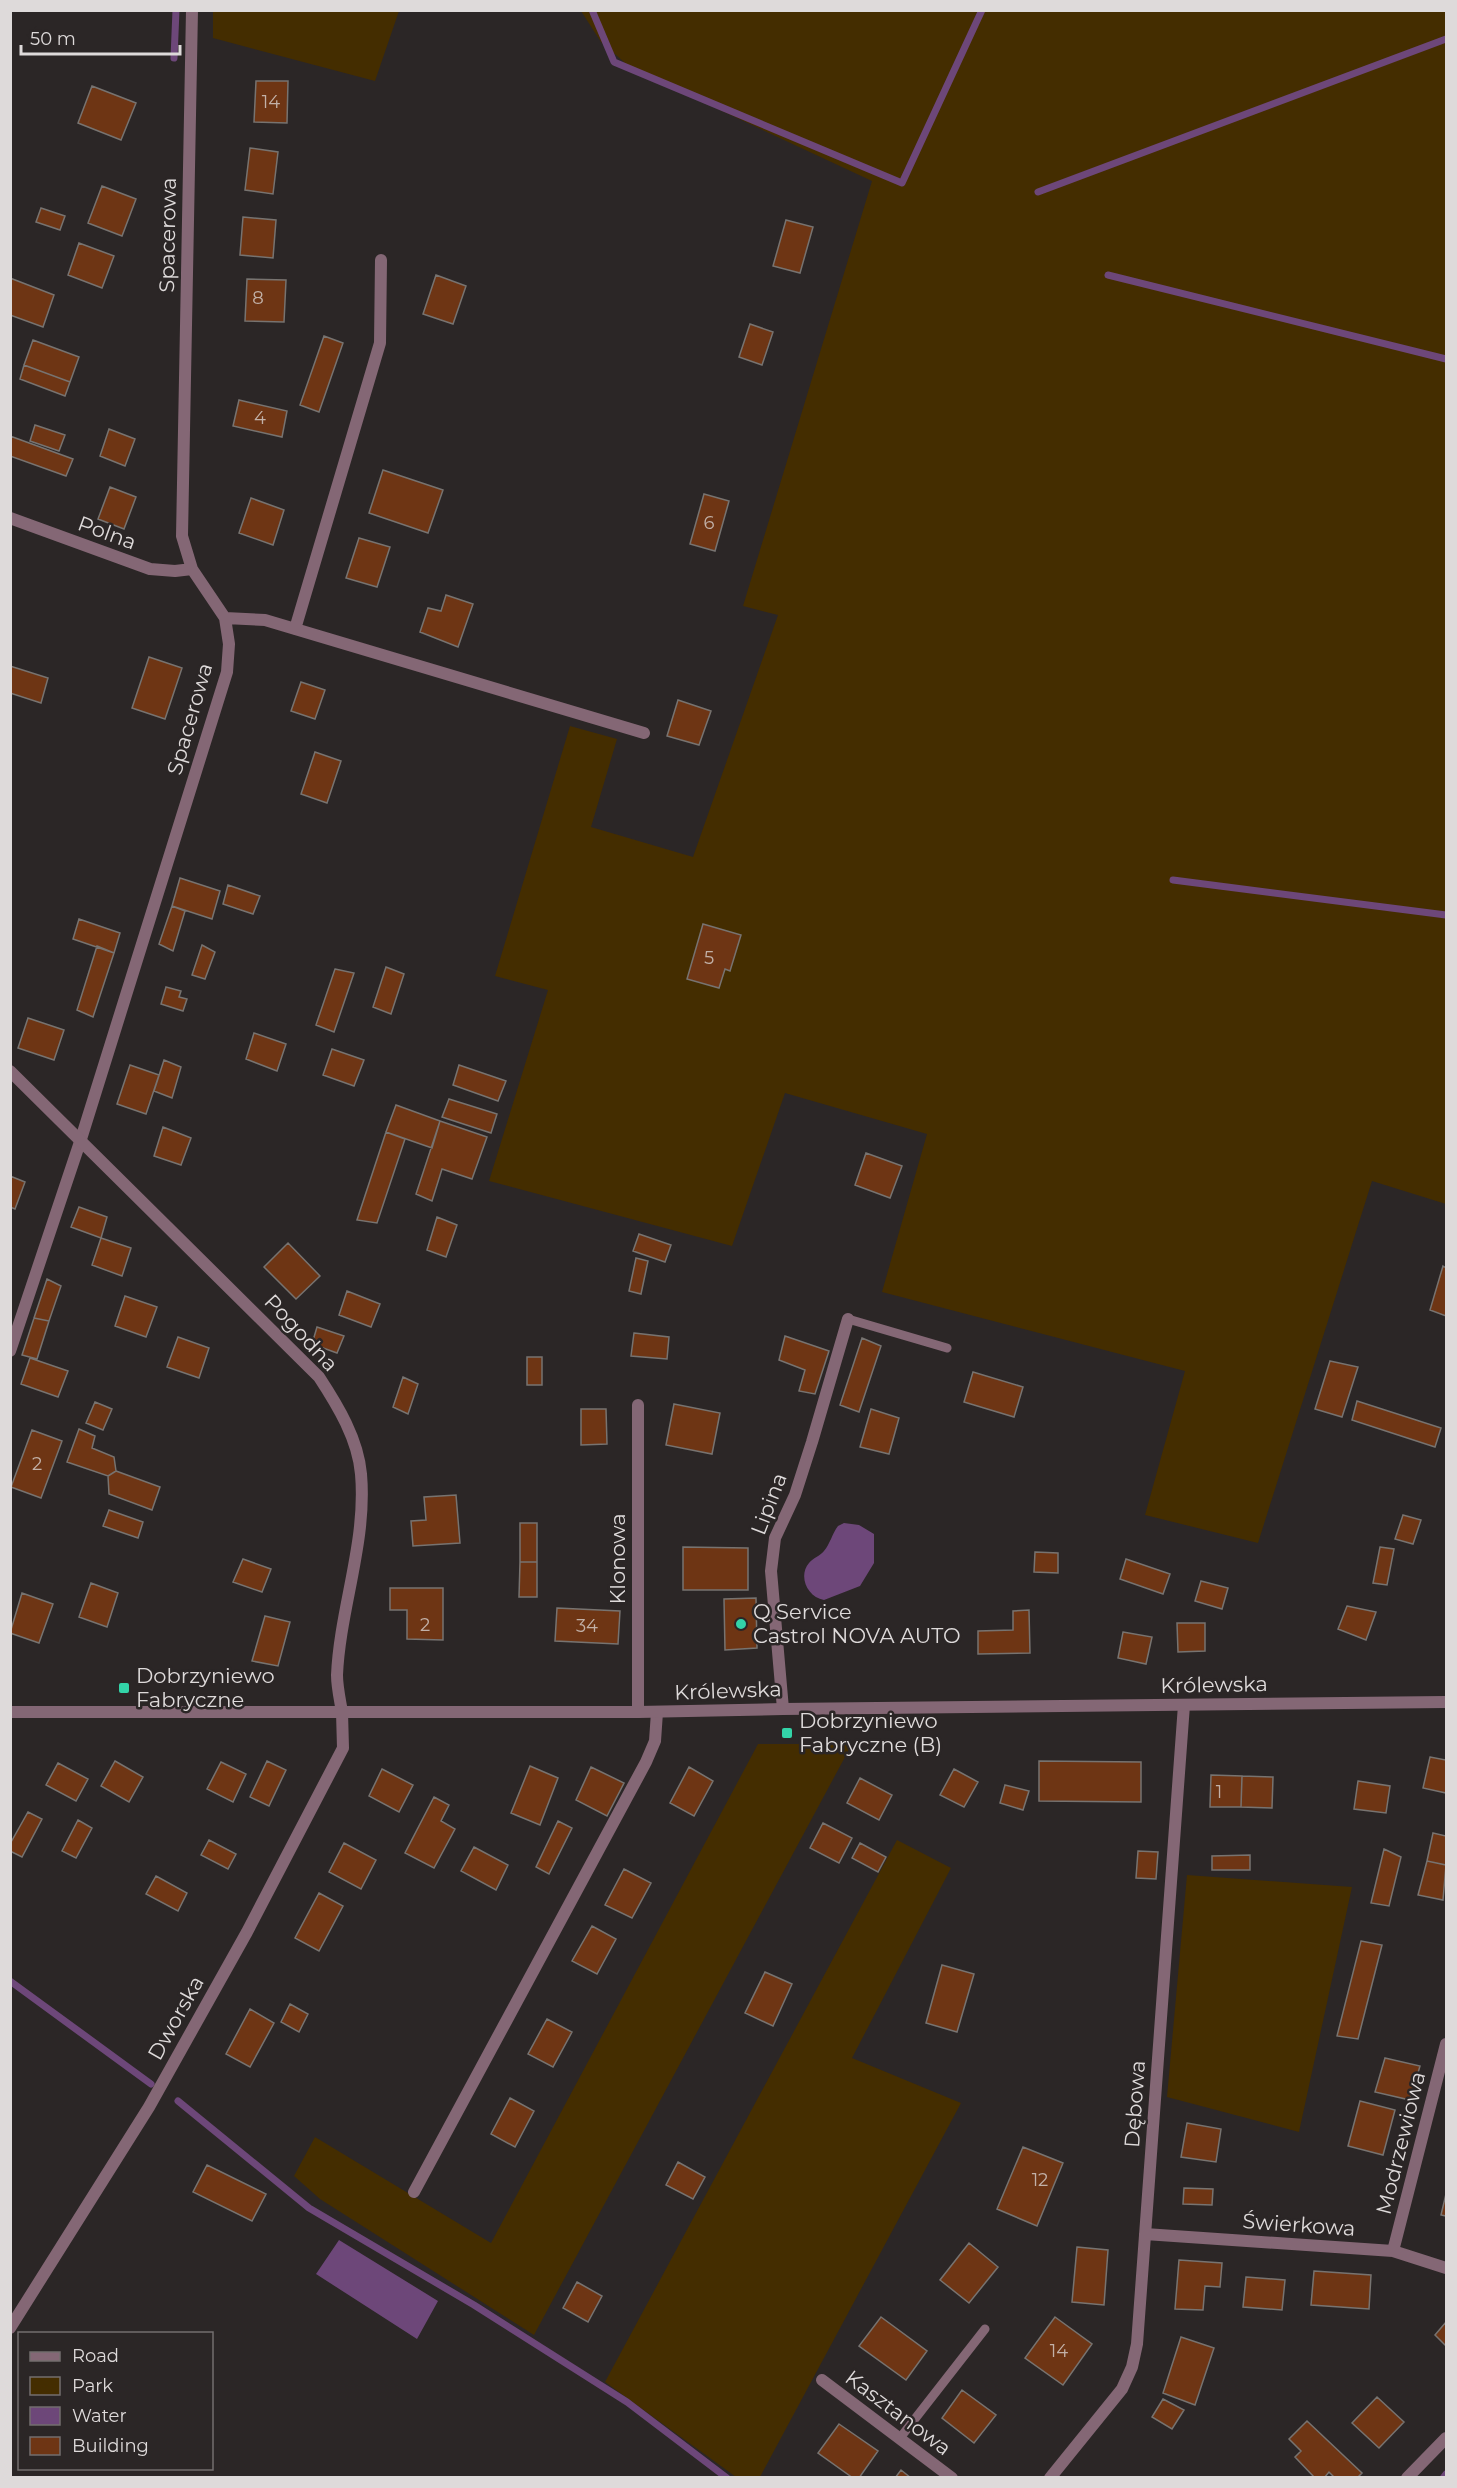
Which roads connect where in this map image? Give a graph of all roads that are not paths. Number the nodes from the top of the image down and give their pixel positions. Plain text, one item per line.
1 (192, 10) edge
2 (381, 260) dead end
3 (10, 518) edge
4 (192, 569) junction
5 (225, 618) junction
6 (295, 629) junction
7 (644, 733) dead end
8 (10, 1071) edge
9 (81, 1139) junction
10 (848, 1319) joint
11 (947, 1348) dead end
12 (10, 1351) edge
13 (638, 1405) dead end
14 (1446, 1702) edge
15 (1184, 1705) junction
16 (783, 1708) junction
17 (10, 1712) edge
18 (342, 1712) junction
19 (638, 1712) junction
20 (657, 1712) junction
21 (1446, 2044) edge
22 (414, 2192) dead end
23 (1145, 2234) junction
24 (1393, 2251) junction
25 (1446, 2268) edge
26 (10, 2328) edge
27 (985, 2330) dead end
28 (822, 2380) dead end
29 (900, 2438) junction
30 (1446, 2438) edge
31 (952, 2478) edge
32 (1050, 2478) edge
33 (1407, 2478) edge

1 - 4 street, Spacerowa
2 - 6 street
3 - 4 street, Polna
4 - 5 street, Spacerowa
5 - 6 street
5 - 9 street, Spacerowa
6 - 7 street
8 - 9 street, Pogodna
9 - 12 street, Spacerowa
9 - 18 street, Pogodna
10 - 11 lane
10 - 16 street, Lipina
13 - 19 street, Klonowa
14 - 15 street, Królewska
15 - 16 street, Królewska
15 - 23 street, Dębowa
16 - 20 street, Królewska
17 - 18 street, Królewska
18 - 19 street, Królewska
18 - 26 street, Dworska
19 - 20 street, Królewska
20 - 22 street
21 - 24 street, Modrzewiowa
23 - 24 street, Świerkowa
23 - 32 street, Dębowa
24 - 25 street, Świerkowa
27 - 29 lane
28 - 29 street, Kasztanowa
29 - 31 street, Kasztanowa
30 - 33 street

